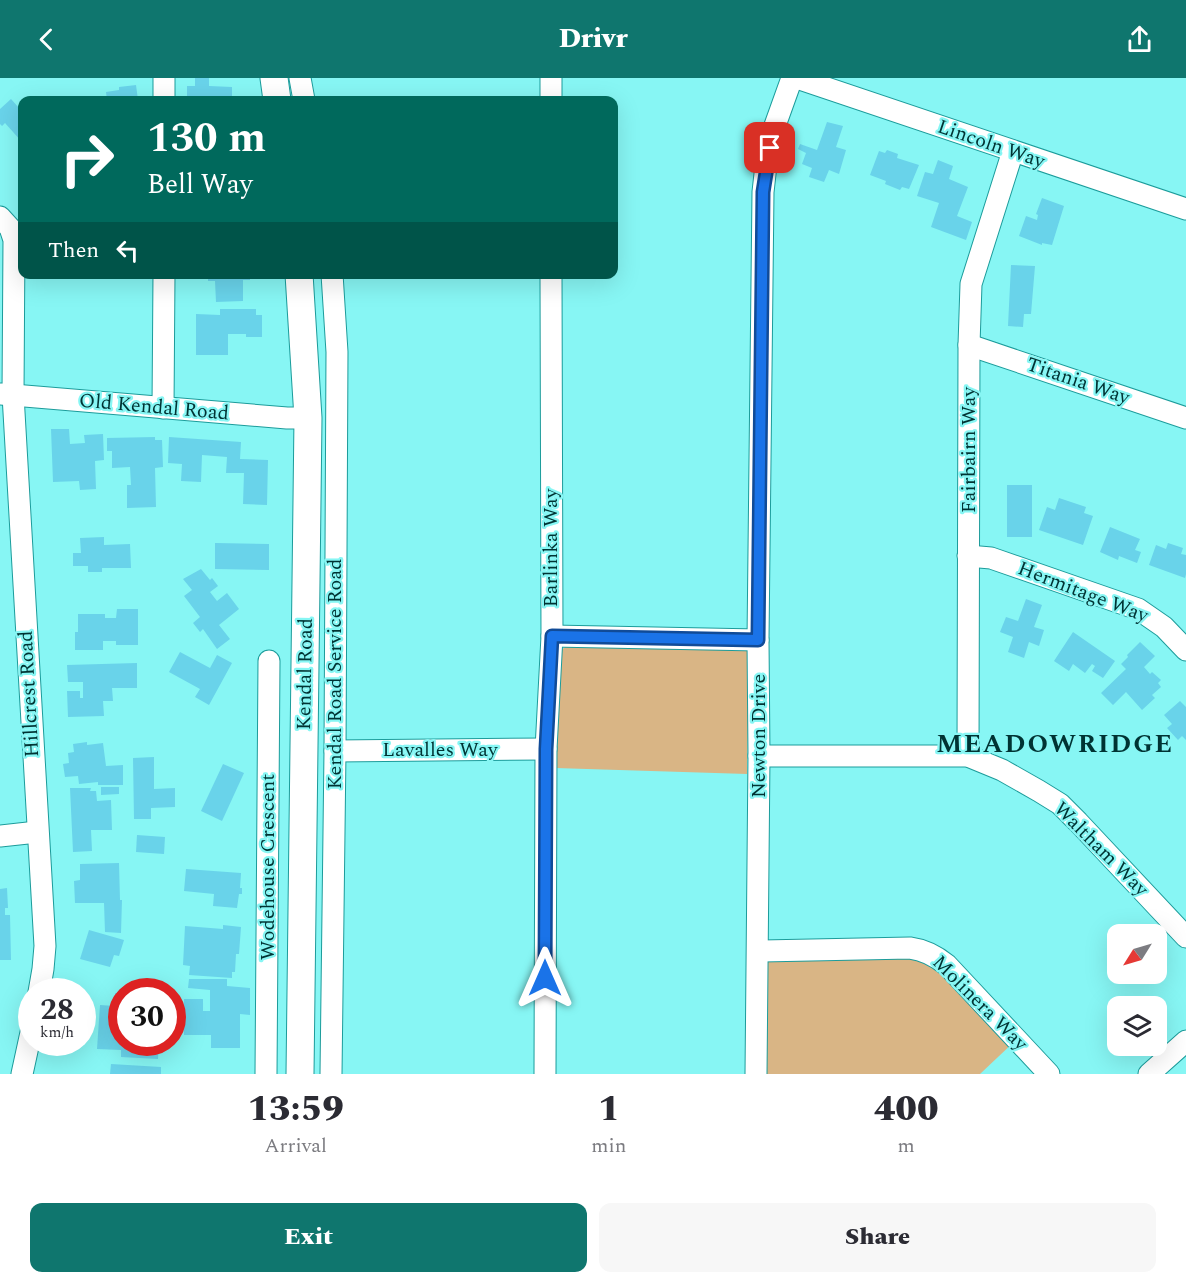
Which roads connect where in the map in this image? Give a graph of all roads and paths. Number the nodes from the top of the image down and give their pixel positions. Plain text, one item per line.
1 (164, 78) edge
2 (274, 78) edge
3 (300, 78) edge
4 (551, 78) edge
5 (792, 78) edge
6 (797, 78) edge
7 (164, 96) edge
8 (276, 96) edge
9 (303, 96) edge
10 (551, 96) edge
11 (1013, 151) junction
12 (1186, 209) edge
13 (0, 217) edge
14 (164, 279) edge
15 (299, 279) edge
16 (332, 279) edge
17 (551, 279) edge
18 (969, 345) junction
19 (6, 395) edge
20 (163, 408) junction
21 (308, 417) junction
22 (1186, 418) edge
23 (968, 556) junction
24 (552, 636) junction
25 (758, 640) junction
26 (1186, 650) edge
27 (269, 661) dead end
28 (546, 749) junction
29 (335, 751) junction
30 (759, 756) junction
31 (968, 756) junction
32 (37, 832) junction
33 (0, 836) edge
34 (1186, 937) edge
35 (758, 951) junction
36 (41, 978) edge
37 (1186, 1041) edge
38 (26, 1056) edge
39 (22, 1074) edge
40 (266, 1074) edge
41 (300, 1074) edge
42 (331, 1074) edge
43 (545, 1074) edge
44 (756, 1074) edge
45 (1049, 1074) edge
46 (1149, 1074) edge

1 - 7 street
2 - 8 main road
3 - 9 street
4 - 10 street
5 - 25 street, Newton Drive
6 - 11 street, Lincoln Way
11 - 12 street, Lincoln Way
11 - 18 street, Fairbairn Way
13 - 19 street, Hillcrest Road
14 - 20 street
15 - 21 main road, Kendal Road
16 - 29 street, Kendal Road Service Road
17 - 24 street, Barlinka Way
18 - 22 street, Titania Way
18 - 23 street, Fairbairn Way
19 - 20 street, Old Kendal Road
19 - 32 street, Hillcrest Road
20 - 21 street, Old Kendal Road
21 - 41 main road, Kendal Road
23 - 26 street, Hermitage Way
23 - 31 street, Fairbairn Way
24 - 25 street
24 - 28 street, Barlinka Way
25 - 30 street, Newton Drive
27 - 40 street, Wodehouse Crescent
28 - 29 street, Lavalles Way
28 - 43 street, Barlinka Way
29 - 42 street, Kendal Road Service Road
30 - 31 street, Waltham Way
30 - 35 street, Newton Drive
31 - 34 street, Waltham Way
32 - 33 street
32 - 36 street, Hillcrest Road
35 - 44 street, Newton Drive
35 - 45 street, Molinera Way
37 - 46 street
38 - 39 street

